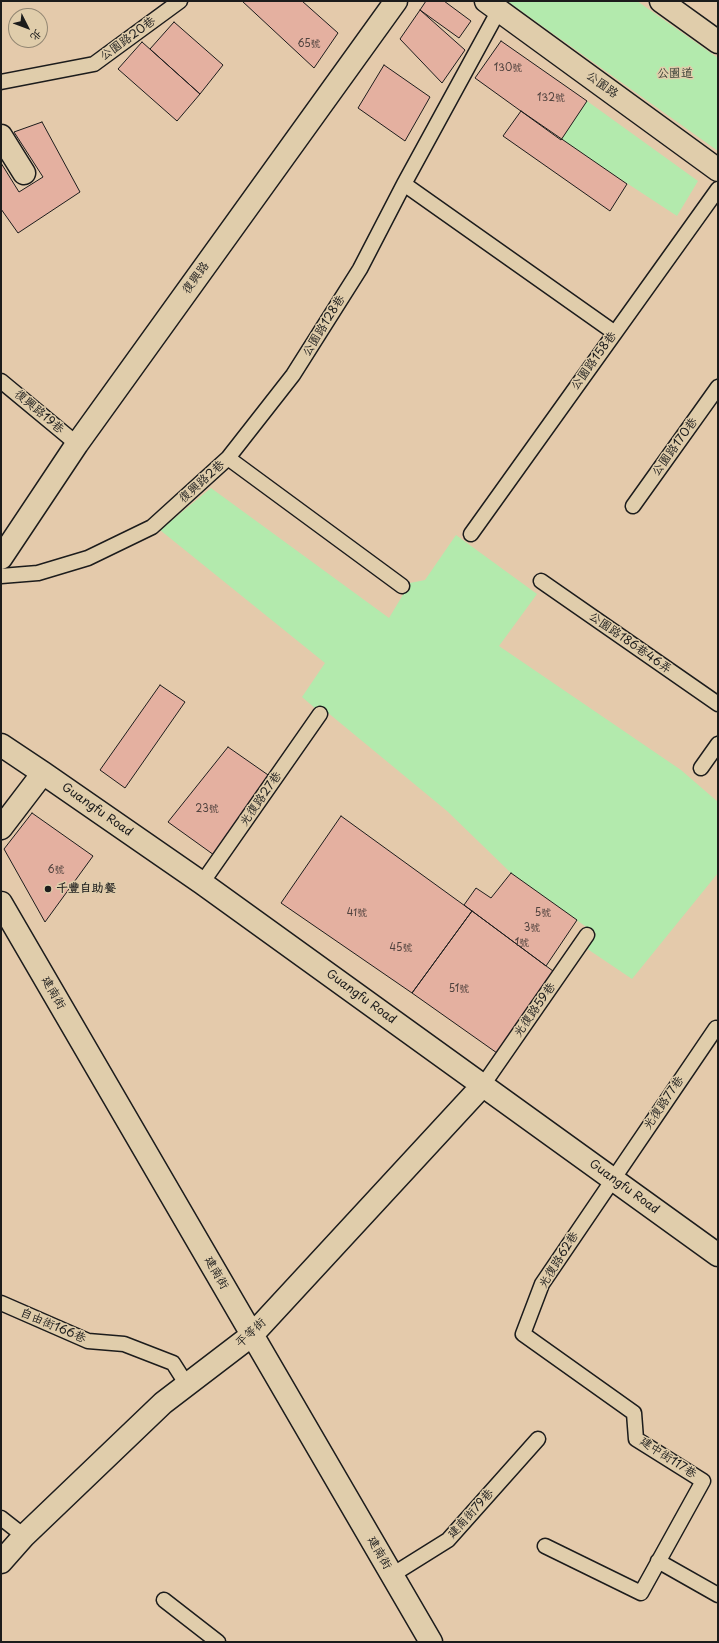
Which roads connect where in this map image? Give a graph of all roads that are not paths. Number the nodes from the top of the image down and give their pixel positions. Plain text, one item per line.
1 (180, 1) edge
2 (396, 1) edge
3 (661, 1) edge
4 (492, 6) edge
5 (718, 42) edge
6 (1, 82) edge
7 (1, 136) edge
8 (718, 170) edge
9 (24, 173) dead end
10 (404, 184) junction
11 (718, 189) edge
12 (615, 333) junction
13 (1, 381) edge
14 (718, 388) edge
15 (77, 444) junction
16 (228, 458) junction
17 (633, 506) dead end
18 (471, 534) dead end
19 (1, 558) edge
20 (1, 576) edge
21 (541, 581) dead end
22 (402, 586) dead end
23 (718, 704) edge
24 (320, 714) dead end
25 (718, 744) edge
26 (1, 745) edge
27 (701, 768) dead end
28 (43, 773) junction
29 (1, 828) edge
30 (202, 883) junction
31 (1, 903) edge
32 (587, 935) dead end
33 (716, 1028) dead end
34 (483, 1085) junction
35 (613, 1178) junction
36 (718, 1255) edge
37 (1, 1303) edge
38 (252, 1335) junction
39 (187, 1385) junction
40 (634, 1413) joint
41 (538, 1439) dead end
42 (1, 1518) edge
43 (24, 1536) junction
44 (545, 1546) dead end
45 (658, 1561) junction
46 (1, 1562) edge
47 (392, 1575) junction
48 (718, 1595) edge
49 (164, 1600) dead end
50 (218, 1642) edge
51 (431, 1642) edge

1 - 6 lane, 公園路20巷
2 - 15 street, 復興路
3 - 5 street
4 - 8 street, 公園路
4 - 10 lane, 公園路128巷
7 - 9 street
10 - 12 lane
10 - 16 lane, 公園路128巷
11 - 12 lane, 公園路158巷
12 - 18 lane, 公園路158巷
13 - 15 lane, 復興路19巷
14 - 17 lane, 公園路170巷
15 - 19 street, 復興路
16 - 20 lane, 復興路2巷
16 - 22 lane, 復興路2巷
21 - 23 lane, 公園路186巷46弄
24 - 30 lane, 光復路27巷
25 - 27 lane
26 - 28 street, Guangfu Road
28 - 29 street
28 - 30 street, Guangfu Road
30 - 34 street, Guangfu Road
31 - 38 street, 建南街
32 - 34 lane, 光復路59巷
33 - 35 lane, 光復路77巷
34 - 35 street, Guangfu Road
34 - 38 street, 平等街
35 - 36 street, Guangfu Road
35 - 40 lane, 光復路62巷
37 - 39 lane, 自由街166巷
38 - 39 street, 平等街
38 - 47 street, 建南街
39 - 43 street, 平等街
40 - 45 lane, 建中街117巷
41 - 47 lane, 建南街79巷
42 - 43 lane
43 - 46 street, 平等街
44 - 45 lane, 建中街117巷
45 - 48 lane
47 - 51 street, 建南街
49 - 50 lane

